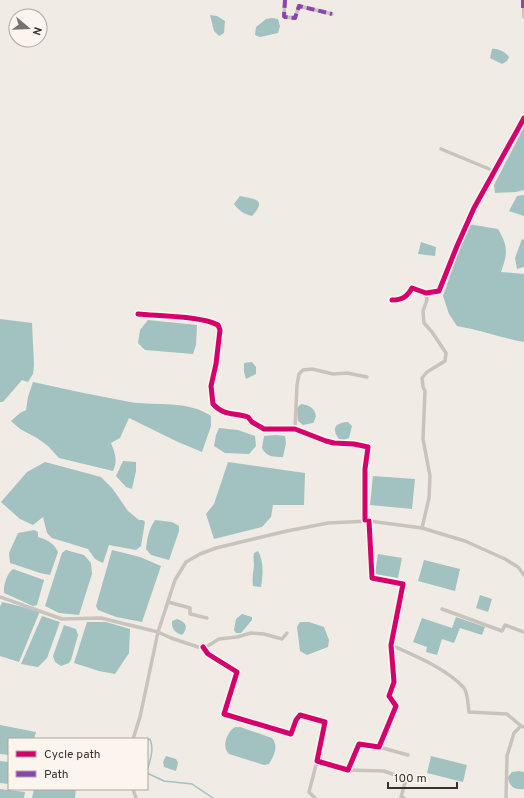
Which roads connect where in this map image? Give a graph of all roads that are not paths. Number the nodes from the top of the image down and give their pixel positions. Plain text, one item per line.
1 (285, 0) edge
2 (523, 0) edge
3 (332, 14) dead end
4 (524, 17) edge
5 (524, 118) edge
6 (441, 149) dead end
7 (494, 171) junction
8 (426, 293) junction
9 (392, 300) dead end
10 (138, 314) dead end
11 (367, 377) dead end
12 (295, 429) junction
13 (367, 521) junction
14 (422, 528) junction
15 (524, 575) edge
16 (0, 597) edge
17 (168, 602) junction
18 (442, 609) dead end
19 (207, 618) dead end
20 (158, 632) junction
21 (287, 632) dead end
22 (524, 632) edge
23 (391, 645) junction
24 (203, 647) junction
25 (523, 726) edge
26 (133, 738) edge
27 (379, 747) junction
28 (408, 755) dead end
29 (317, 761) junction
30 (348, 770) junction
31 (314, 798) edge
32 (404, 798) edge
33 (506, 798) edge

1 - 3 street
2 - 4 street
5 - 7 street
6 - 7 street
7 - 8 street
8 - 9 street
8 - 14 street
10 - 12 street
11 - 12 street
12 - 13 street
13 - 14 street
13 - 17 street
13 - 23 street
14 - 15 street
16 - 20 street
17 - 19 street
17 - 20 street
18 - 22 street
20 - 24 street
20 - 26 street
21 - 24 street
23 - 25 street
23 - 27 street
24 - 29 street
25 - 33 street
27 - 28 street
27 - 30 street
29 - 30 street
29 - 31 street
30 - 32 street

